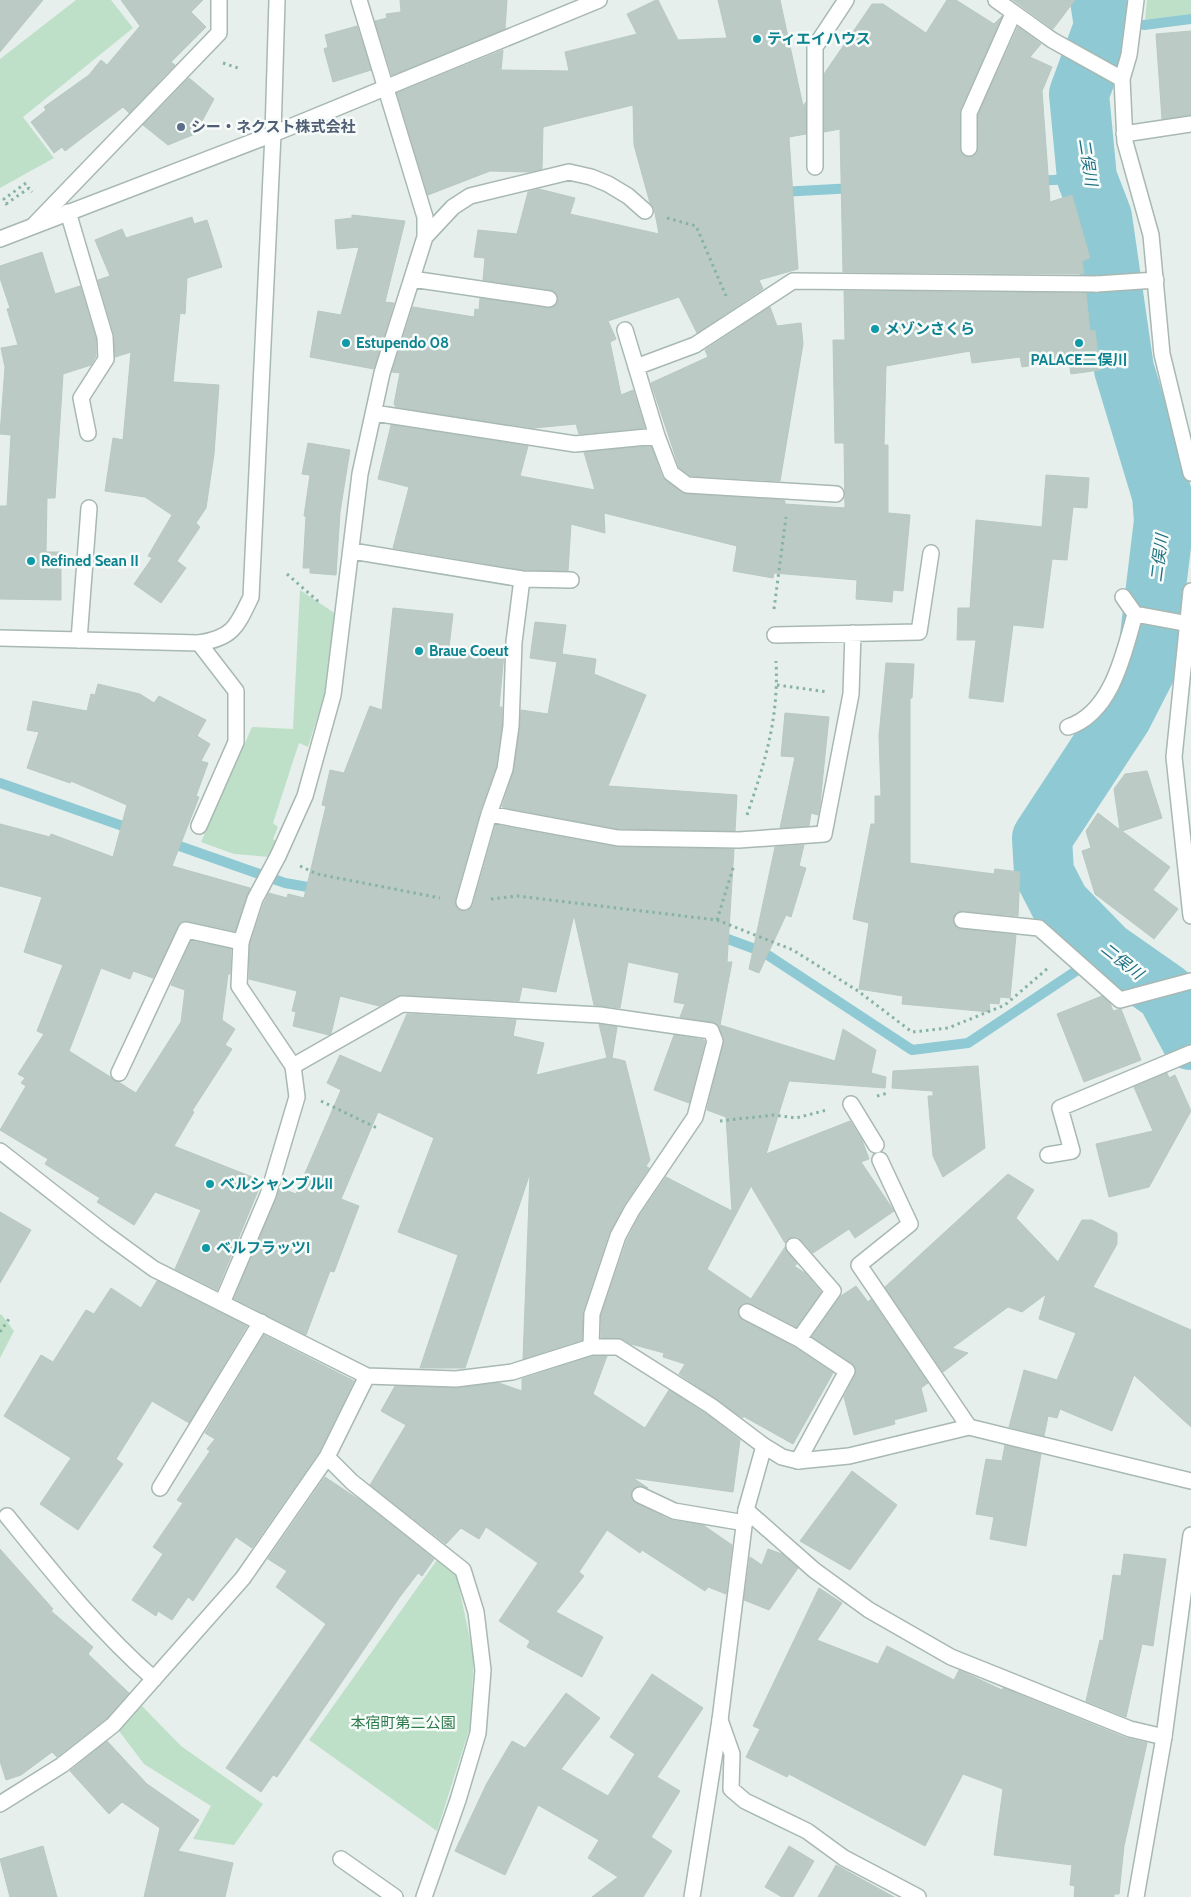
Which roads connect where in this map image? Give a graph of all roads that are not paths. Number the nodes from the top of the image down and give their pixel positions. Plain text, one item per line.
1 (219, 0) edge
2 (277, 0) edge
3 (359, 0) edge
4 (598, 0) edge
5 (846, 0) edge
6 (996, 0) edge
7 (1136, 0) edge
8 (1013, 14) junction
9 (1117, 75) junction
10 (385, 89) junction
11 (1191, 124) edge
12 (273, 134) junction
13 (1124, 134) junction
14 (968, 148) dead end
15 (815, 167) dead end
16 (645, 211) dead end
17 (68, 212) junction
18 (34, 225) junction
19 (425, 237) junction
20 (0, 239) edge
21 (412, 280) junction
22 (1156, 280) junction
23 (549, 299) dead end
24 (625, 330) dead end
25 (636, 367) junction
26 (374, 413) junction
27 (88, 433) dead end
28 (657, 436) junction
29 (1191, 468) edge
30 (836, 494) dead end
31 (89, 508) dead end
32 (352, 551) junction
33 (930, 553) dead end
34 (522, 579) junction
35 (571, 580) dead end
36 (1191, 591) edge
37 (1124, 597) dead end
38 (1140, 614) junction
39 (1183, 622) junction
40 (853, 633) junction
41 (775, 635) road end
42 (0, 638) edge
43 (79, 640) junction
44 (199, 644) junction
45 (1068, 727) dead end
46 (489, 814) junction
47 (199, 826) dead end
48 (464, 902) road end
49 (1191, 916) edge
50 (962, 920) dead end
51 (241, 942) junction
52 (1191, 981) edge
53 (1185, 1056) edge
54 (293, 1066) junction
55 (119, 1073) dead end
56 (851, 1104) road end
57 (0, 1151) edge
58 (1048, 1155) dead end
59 (794, 1246) dead end
60 (222, 1303) junction
61 (747, 1312) dead end
62 (261, 1322) junction
63 (799, 1339) junction
64 (591, 1347) junction
65 (367, 1376) junction
66 (969, 1427) junction
67 (764, 1446) junction
68 (327, 1457) junction
69 (798, 1461) junction
70 (1191, 1481) edge
71 (160, 1488) dead end
72 (640, 1494) dead end
73 (7, 1516) dead end
74 (745, 1516) junction
75 (1191, 1535) edge
76 (154, 1679) junction
77 (720, 1720) junction
78 (1164, 1737) junction
79 (0, 1804) edge
80 (341, 1859) dead end
81 (395, 1897) edge
82 (424, 1897) edge
83 (692, 1897) edge
84 (918, 1897) edge
85 (1136, 1897) edge

1 - 18 street
2 - 12 street
3 - 10 street
4 - 10 street
5 - 15 street
6 - 8 street
7 - 9 street
8 - 9 street
8 - 14 street
9 - 13 street
10 - 12 street
10 - 19 street
11 - 13 street
12 - 17 street
12 - 44 street
13 - 22 street
16 - 19 street
17 - 18 street
17 - 27 street
18 - 20 street
19 - 21 street
21 - 23 street
21 - 26 street
22 - 25 street
22 - 29 street
24 - 25 street
25 - 28 street
26 - 28 street
26 - 32 street
28 - 30 street
31 - 43 street
32 - 34 street
32 - 51 street
33 - 40 street
34 - 35 street
34 - 46 street
36 - 39 street
37 - 38 street
38 - 39 street
38 - 45 street
39 - 49 street
40 - 41 street
40 - 46 street
42 - 43 street
43 - 44 street
44 - 47 street
46 - 48 street
50 - 52 street
51 - 54 street
51 - 55 street
53 - 58 street
54 - 60 street
54 - 64 street
56 - 66 street
57 - 60 street
59 - 63 street
60 - 62 street
61 - 63 street
62 - 65 street
62 - 71 street
63 - 69 street
64 - 65 street
64 - 67 street
65 - 68 street
66 - 69 street
66 - 70 street
67 - 69 street
67 - 74 street
68 - 76 street
68 - 82 street
72 - 74 street
73 - 76 street
74 - 77 street
74 - 78 street
75 - 78 street
76 - 79 street
77 - 83 street
77 - 84 street
78 - 85 street
80 - 81 street

